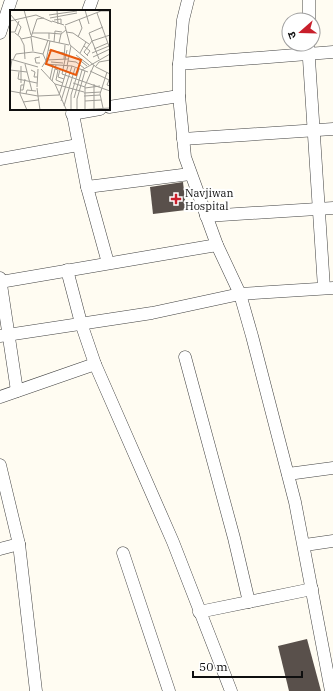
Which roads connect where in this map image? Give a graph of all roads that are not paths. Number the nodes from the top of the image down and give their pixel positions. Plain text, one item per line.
1 (11, 0) edge
2 (92, 0) edge
3 (188, 0) edge
4 (309, 0) edge
5 (88, 10) edge
6 (309, 12) edge
7 (0, 33) edge
8 (321, 51) edge
9 (282, 52) edge
10 (308, 52) edge
11 (333, 52) edge
12 (179, 64) junction
13 (179, 96) junction
14 (110, 107) edge
15 (86, 110) edge
16 (72, 111) edge
17 (333, 129) edge
18 (315, 130) junction
19 (182, 139) junction
20 (78, 145) junction
21 (0, 159) edge
22 (190, 174) junction
23 (87, 187) junction
24 (333, 208) edge
25 (320, 209) junction
26 (206, 216) junction
27 (217, 246) junction
28 (108, 263) junction
29 (67, 270) junction
30 (0, 281) edge
31 (328, 288) edge
32 (240, 294) junction
33 (81, 323) junction
34 (4, 336) edge
35 (185, 357) dead end
36 (94, 364) junction
37 (17, 391) junction
38 (0, 397) edge
39 (0, 465) edge
40 (333, 468) edge
41 (288, 474) junction
42 (333, 541) edge
43 (19, 544) junction
44 (305, 545) junction
45 (0, 549) edge
46 (123, 553) dead end
47 (312, 589) junction
48 (249, 602) junction
49 (199, 612) junction
50 (36, 691) edge
51 (169, 691) edge
52 (231, 691) edge
53 (330, 691) edge

1 - 7 street
2 - 5 street
3 - 12 street
4 - 6 street
8 - 11 street
9 - 12 street
10 - 18 street
12 - 13 street
13 - 14 street
13 - 19 street
15 - 16 street
16 - 20 street
17 - 18 street
18 - 19 street
18 - 25 street
19 - 22 street
20 - 21 street
20 - 23 street
22 - 23 street
22 - 26 street
23 - 28 street
24 - 25 street
25 - 26 street
25 - 31 street
26 - 27 street
27 - 28 street
27 - 32 street
28 - 29 street
29 - 30 street
29 - 33 street
30 - 34 street
31 - 32 street
32 - 33 street
32 - 41 street
33 - 34 street
33 - 36 street
34 - 37 street
35 - 48 street
36 - 37 street
36 - 49 street
37 - 38 street
39 - 43 street
40 - 41 street
41 - 44 street
42 - 44 street
43 - 45 street
43 - 50 street
44 - 47 street
46 - 51 street
47 - 48 street
47 - 53 street
48 - 49 street
49 - 52 street

